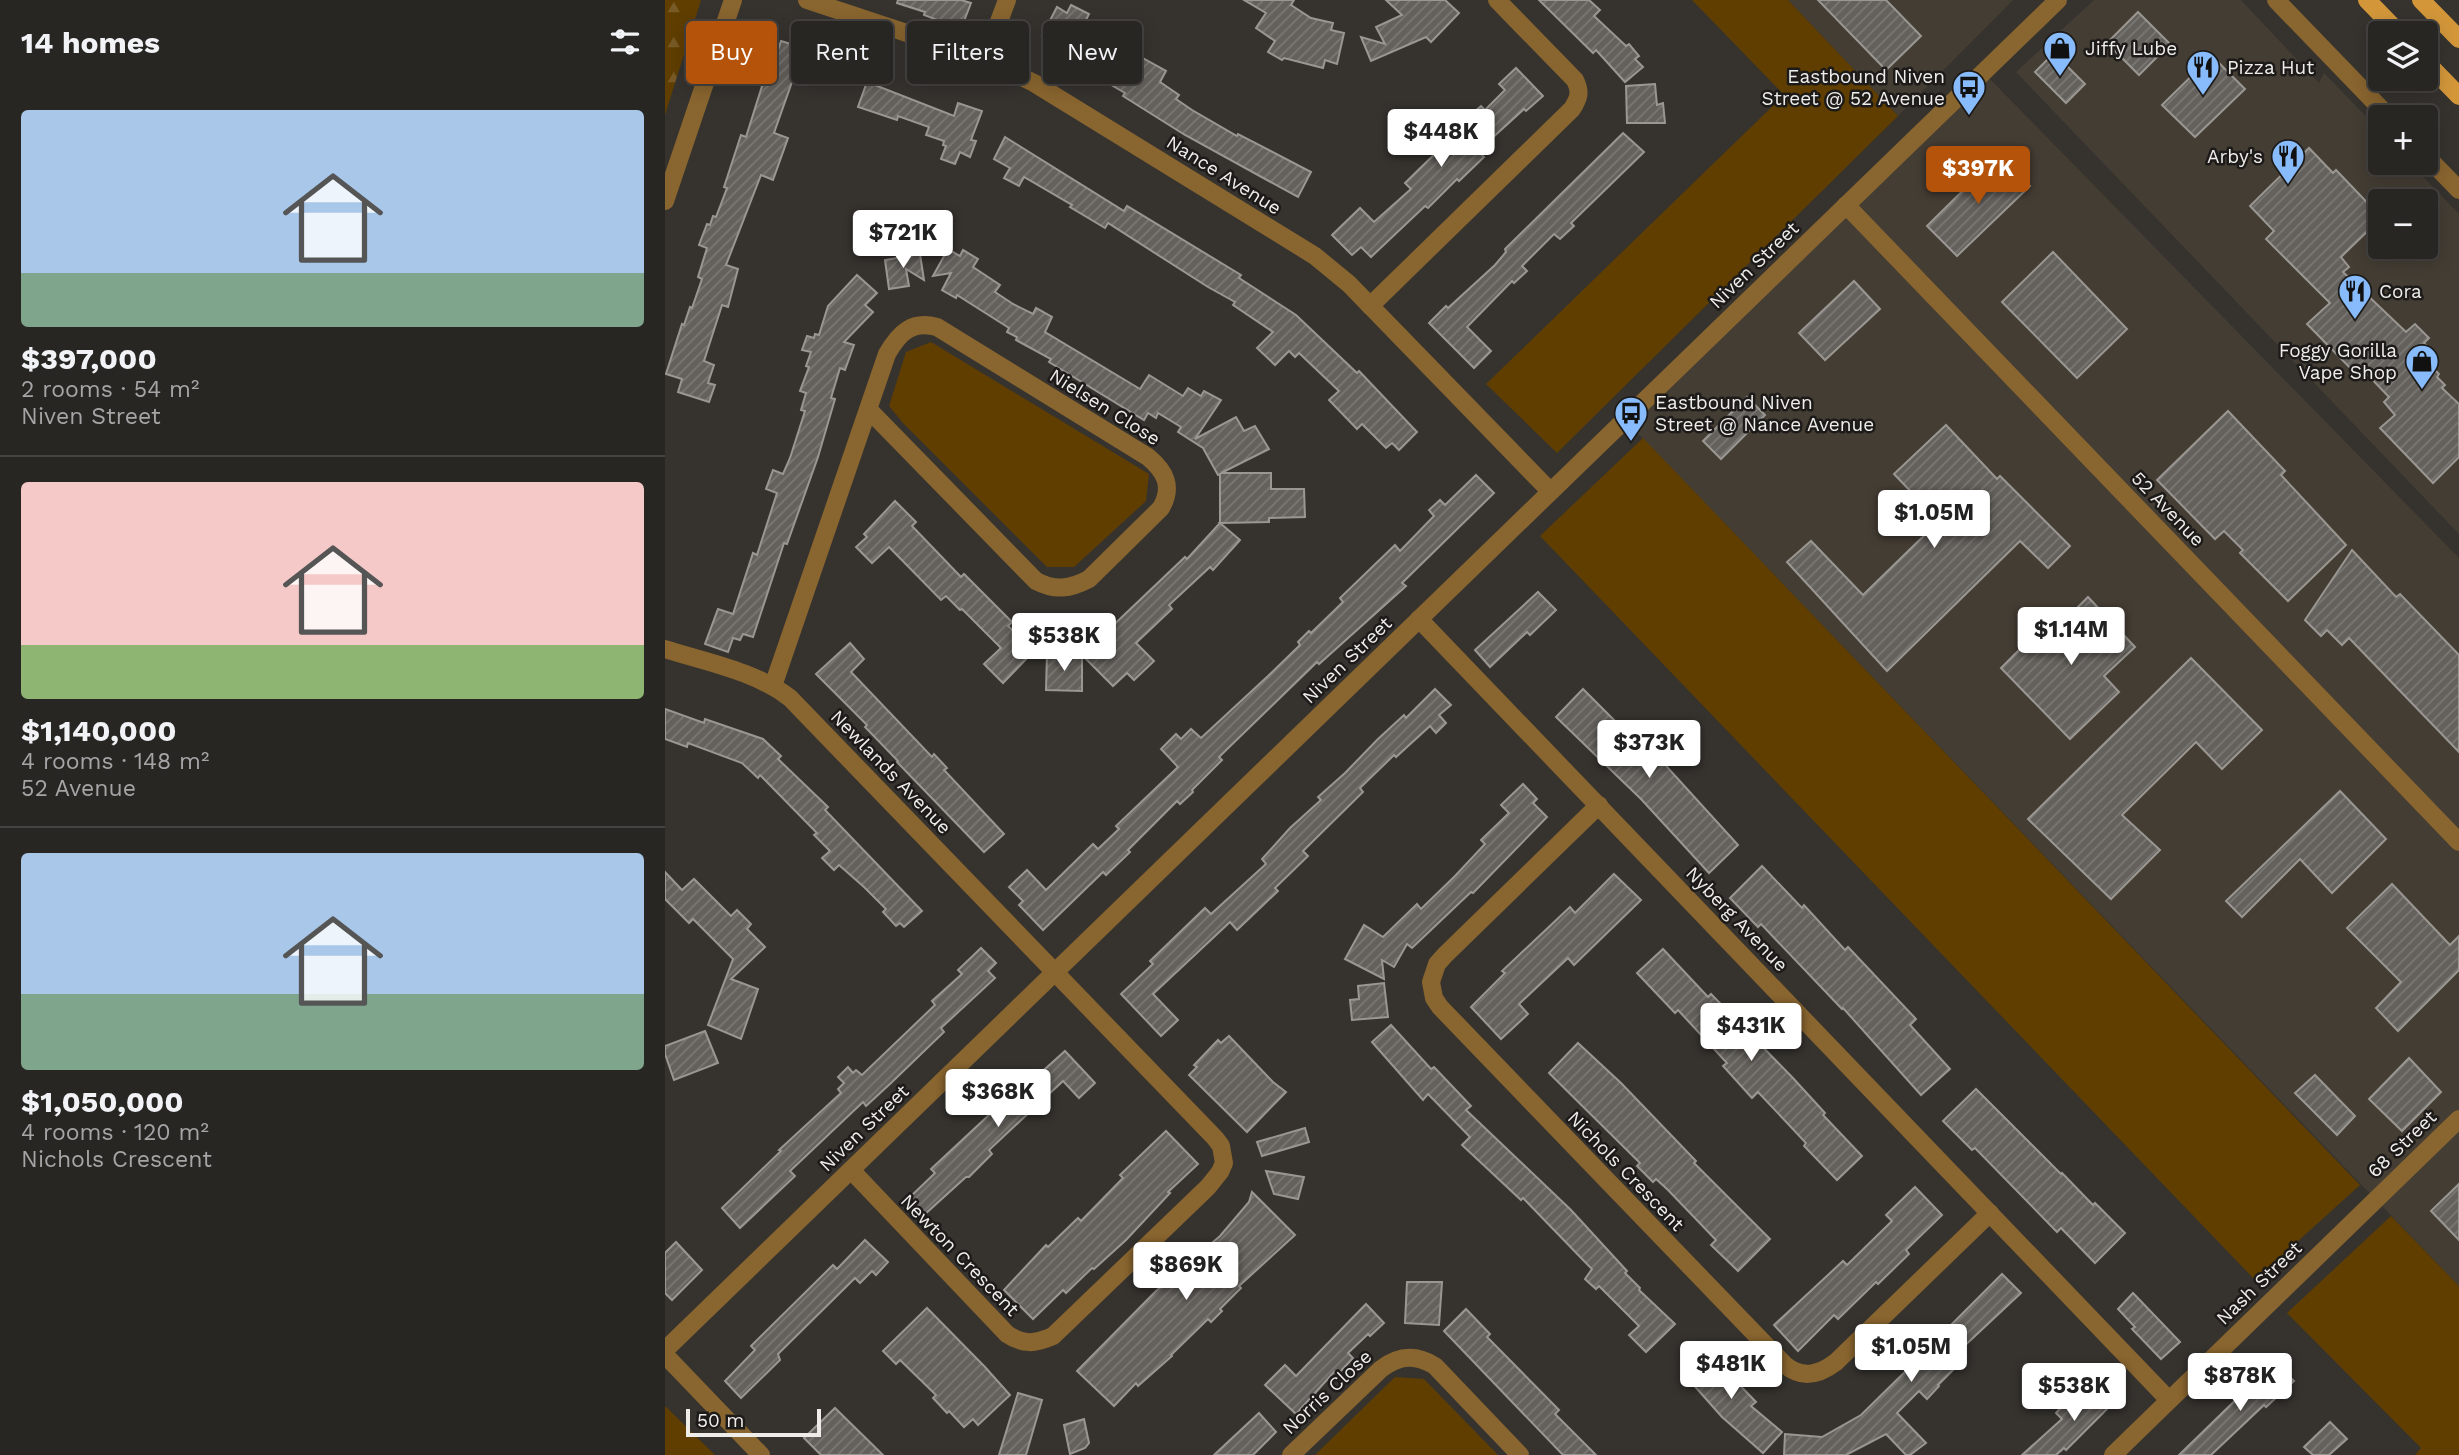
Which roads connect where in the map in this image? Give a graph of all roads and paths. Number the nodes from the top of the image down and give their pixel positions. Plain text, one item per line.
1 (733, 0) edge
2 (807, 0) edge
3 (1007, 0) edge
4 (1497, 0) edge
5 (2058, 0) edge
6 (2276, 0) edge
7 (2368, 0) edge
8 (2421, 0) edge
9 (999, 21) edge
10 (2388, 21) edge
11 (907, 33) edge
12 (2459, 39) edge
13 (2438, 74) edge
14 (1029, 81) edge
15 (2459, 96) edge
16 (2377, 105) edge
17 (2438, 168) edge
18 (2459, 190) edge
19 (665, 201) edge
20 (1846, 205) junction
21 (1370, 306) junction
22 (870, 411) junction
23 (1550, 491) junction
24 (1419, 619) junction
25 (665, 649) edge
26 (773, 686) junction
27 (1599, 805) junction
28 (2459, 842) edge
29 (1055, 971) junction
30 (2459, 1119) edge
31 (851, 1170) junction
32 (2375, 1200) joint
33 (1990, 1213) junction
34 (665, 1353) edge
35 (2169, 1400) junction
36 (761, 1455) edge
37 (1291, 1455) edge
38 (1520, 1455) edge
39 (2113, 1455) edge

1 - 19 street
2 - 11 street, Nance Avenue
3 - 9 street
4 - 21 street
5 - 20 street, Niven Street
6 - 16 street
7 - 10 main road
8 - 12 main road
13 - 15 main road
14 - 21 street, Nance Avenue
17 - 18 street
20 - 23 street, Niven Street
20 - 28 street, 52 Avenue
21 - 23 street, Nance Avenue
22 - 22 street, Nielsen Close
22 - 26 street, Nielsen Close
23 - 24 street, Niven Street
24 - 27 street, Nyberg Avenue
24 - 29 street, Niven Street
25 - 26 street, Newlands Avenue
26 - 29 street, Newlands Avenue
27 - 33 street, Nyberg Avenue
27 - 33 street, Nichols Crescent
29 - 31 street, Niven Street
29 - 31 street, Newton Crescent
30 - 32 street, 68 Street
31 - 34 street, Niven Street
32 - 35 street, Nash Street
33 - 35 street, Nyberg Avenue
34 - 36 street
35 - 39 street, Nash Street
37 - 38 street, Norris Close

